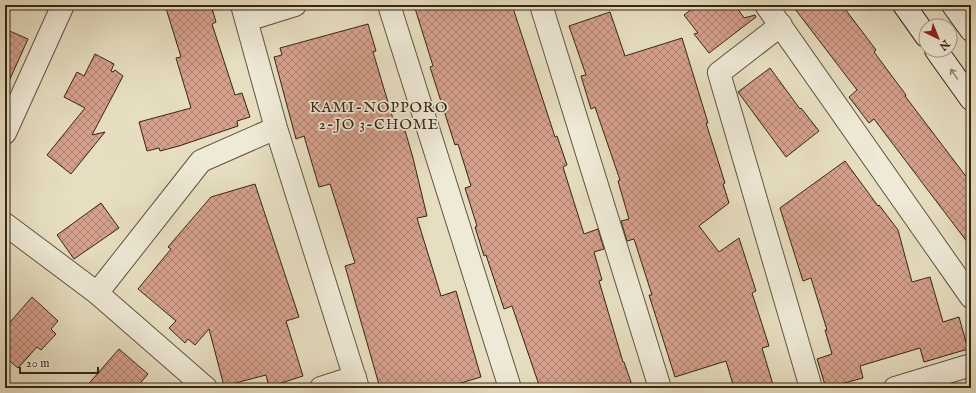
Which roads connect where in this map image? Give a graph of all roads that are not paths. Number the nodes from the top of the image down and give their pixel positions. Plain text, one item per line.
1 (63, 5) edge
2 (295, 5) edge
3 (389, 5) edge
4 (541, 5) edge
5 (766, 5) edge
6 (904, 5) edge
7 (953, 5) edge
8 (244, 12) edge
9 (781, 25) junction
10 (918, 25) edge
11 (971, 30) edge
12 (942, 58) edge
13 (971, 99) edge
14 (276, 128) junction
15 (5, 133) edge
16 (5, 224) edge
17 (97, 293) junction
18 (971, 297) edge
19 (971, 365) edge
20 (356, 382) edge
21 (206, 388) edge
22 (321, 388) edge
23 (510, 388) edge
24 (660, 388) edge
25 (811, 388) edge
26 (894, 388) edge

1 - 15 street
2 - 8 street
3 - 23 street
4 - 24 street
5 - 9 street
6 - 10 street
7 - 11 street
8 - 14 street
9 - 18 street
9 - 25 street
13 -> 12 street
14 - 17 street
14 - 20 street
16 - 17 street
17 - 21 street
19 - 26 street
20 - 22 street

